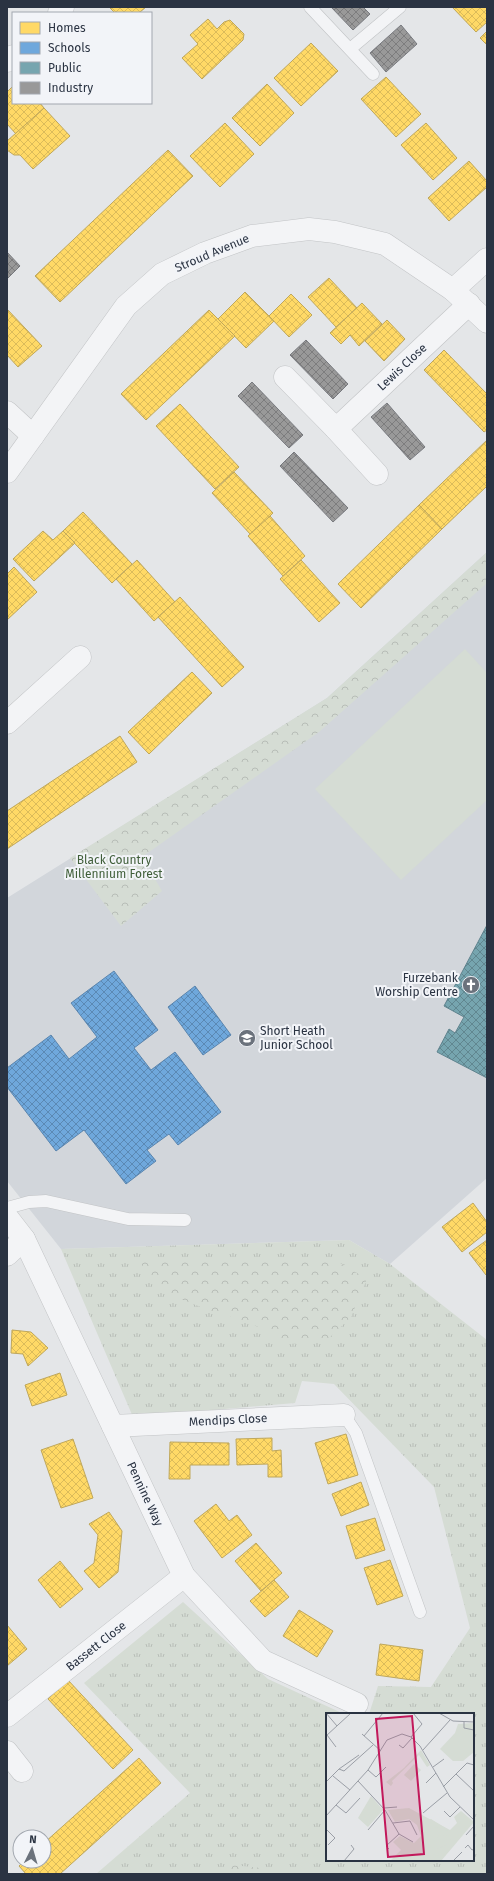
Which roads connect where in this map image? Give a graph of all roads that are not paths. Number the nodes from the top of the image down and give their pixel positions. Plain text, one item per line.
1 (310, 7) edge
2 (400, 7) edge
3 (350, 49) junction
4 (373, 74) dead end
5 (487, 259) edge
6 (461, 297) junction
7 (487, 322) edge
8 (285, 377) dead end
9 (7, 412) edge
10 (336, 429) junction
11 (33, 436) junction
12 (7, 472) edge
13 (377, 474) dead end
14 (80, 657) dead end
15 (7, 723) edge
16 (7, 1208) edge
17 (7, 1217) edge
18 (185, 1220) dead end
19 (24, 1239) junction
20 (7, 1255) edge
21 (344, 1415) joint
22 (113, 1426) junction
23 (184, 1576) junction
24 (420, 1612) dead end
25 (357, 1704) dead end
26 (7, 1716) edge
27 (7, 1752) edge
28 (22, 1770) dead end

1 - 3 lane
2 - 3 lane
3 - 4 lane
5 - 6 street, Lewis Close
6 - 7 street, Stroud Avenue
6 - 10 street, Lewis Close
6 - 11 street, Stroud Avenue
8 - 10 street
9 - 11 street
10 - 13 street
11 - 12 street, Stroud Avenue
14 - 15 street
16 - 18 lane
17 - 19 street, Pennine Way
19 - 20 street
19 - 22 street, Pennine Way
21 - 22 street, Mendips Close
21 - 24 lane
22 - 23 street, Pennine Way
23 - 25 street, Pennine Way
23 - 26 street, Bassett Close
27 - 28 street

